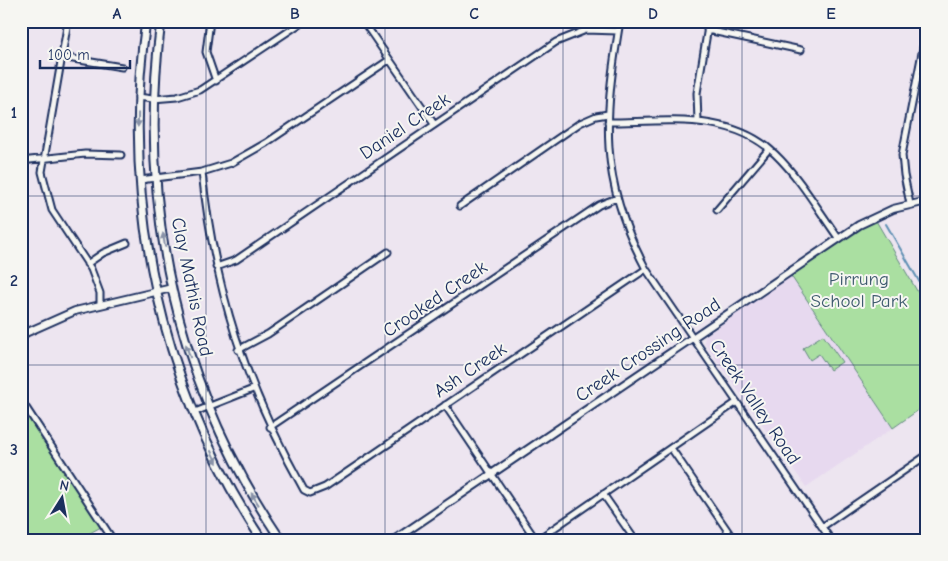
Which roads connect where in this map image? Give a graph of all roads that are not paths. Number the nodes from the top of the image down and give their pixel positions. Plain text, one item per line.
1 (68, 21) edge
2 (146, 21) edge
3 (161, 21) edge
4 (210, 21) edge
5 (304, 21) edge
6 (363, 21) edge
7 (620, 21) edge
8 (709, 21) edge
9 (927, 27) edge
10 (707, 30) junction
11 (618, 31) junction
12 (801, 50) dead end
13 (62, 57) junction
14 (389, 60) junction
15 (122, 67) dead end
16 (216, 81) junction
17 (138, 97) junction
18 (153, 99) junction
19 (608, 114) junction
20 (608, 122) junction
21 (698, 122) junction
22 (434, 124) junction
23 (770, 149) junction
24 (121, 156) dead end
25 (44, 160) junction
26 (21, 161) edge
27 (202, 172) junction
28 (154, 179) junction
29 (140, 180) junction
30 (617, 198) junction
31 (927, 201) edge
32 (910, 204) junction
33 (460, 206) dead end
34 (717, 210) dead end
35 (839, 240) junction
36 (127, 243) dead end
37 (388, 252) dead end
38 (87, 264) junction
39 (216, 267) junction
40 (646, 269) junction
41 (172, 288) junction
42 (155, 292) junction
43 (100, 304) junction
44 (21, 323) edge
45 (23, 335) edge
46 (693, 336) junction
47 (238, 350) junction
48 (254, 389) junction
49 (21, 400) edge
50 (737, 402) junction
51 (445, 405) junction
52 (209, 407) junction
53 (195, 412) junction
54 (270, 427) junction
55 (671, 448) junction
56 (927, 455) edge
57 (491, 474) junction
58 (603, 494) junction
59 (822, 527) junction
60 (113, 540) edge
61 (262, 540) edge
62 (281, 540) edge
63 (394, 540) edge
64 (536, 540) edge
65 (635, 540) edge
66 (734, 540) edge
67 (831, 540) edge

1 - 13 street
2 - 17 main road, Clay Mathis Road
3 - 18 main road, Clay Mathis Road
4 - 16 street
5 - 16 street
6 - 14 street
7 - 11 street, Creek Valley Road
8 - 10 street
9 - 32 street
10 - 12 street
10 - 21 street
11 - 19 street, Creek Valley Road
11 - 22 street, Daniel Creek
13 - 15 street
13 - 25 street
14 - 22 street
14 - 27 street
16 - 18 street
17 - 18 street
17 -> 29 main road, Clay Mathis Road
18 - 28 main road, Clay Mathis Road
19 - 20 street, Creek Valley Road
19 - 33 street
20 - 21 street
20 - 30 street, Creek Valley Road
21 - 23 street
22 - 39 street, Daniel Creek
23 - 34 street
23 - 35 street
24 - 25 street
25 - 26 street
25 - 38 street
27 - 28 street
27 - 39 street
28 - 29 street
41 -> 28 main road, Clay Mathis Road
29 - 42 main road, Clay Mathis Road
30 - 40 street, Creek Valley Road
30 - 54 street, Crooked Creek
31 - 32 street, Creek Crossing Road
32 - 35 street, Creek Crossing Road
35 - 46 street, Creek Crossing Road
36 - 38 street
37 - 47 street
38 - 43 street
39 - 47 street
40 - 46 street, Creek Valley Road
40 - 51 street, Ash Creek
41 - 42 street
52 -> 41 main road, Clay Mathis Road
42 - 43 street
42 - 53 main road, Clay Mathis Road
43 - 45 street
44 - 45 street
46 - 50 street, Creek Valley Road
46 - 57 street, Creek Crossing Road
47 - 48 street
48 - 52 street
48 - 54 street
49 - 60 street
50 - 55 street
50 - 59 street, Creek Valley Road
51 - 54 street, Ash Creek
51 - 57 street
52 - 53 street
62 -> 52 main road, Clay Mathis Road
53 -> 61 main road, Clay Mathis Road
55 - 58 street
55 - 66 street
56 - 59 street
57 - 63 street, Creek Crossing Road
57 - 64 street
58 - 64 street
58 - 65 street
59 - 67 street, Creek Valley Road

